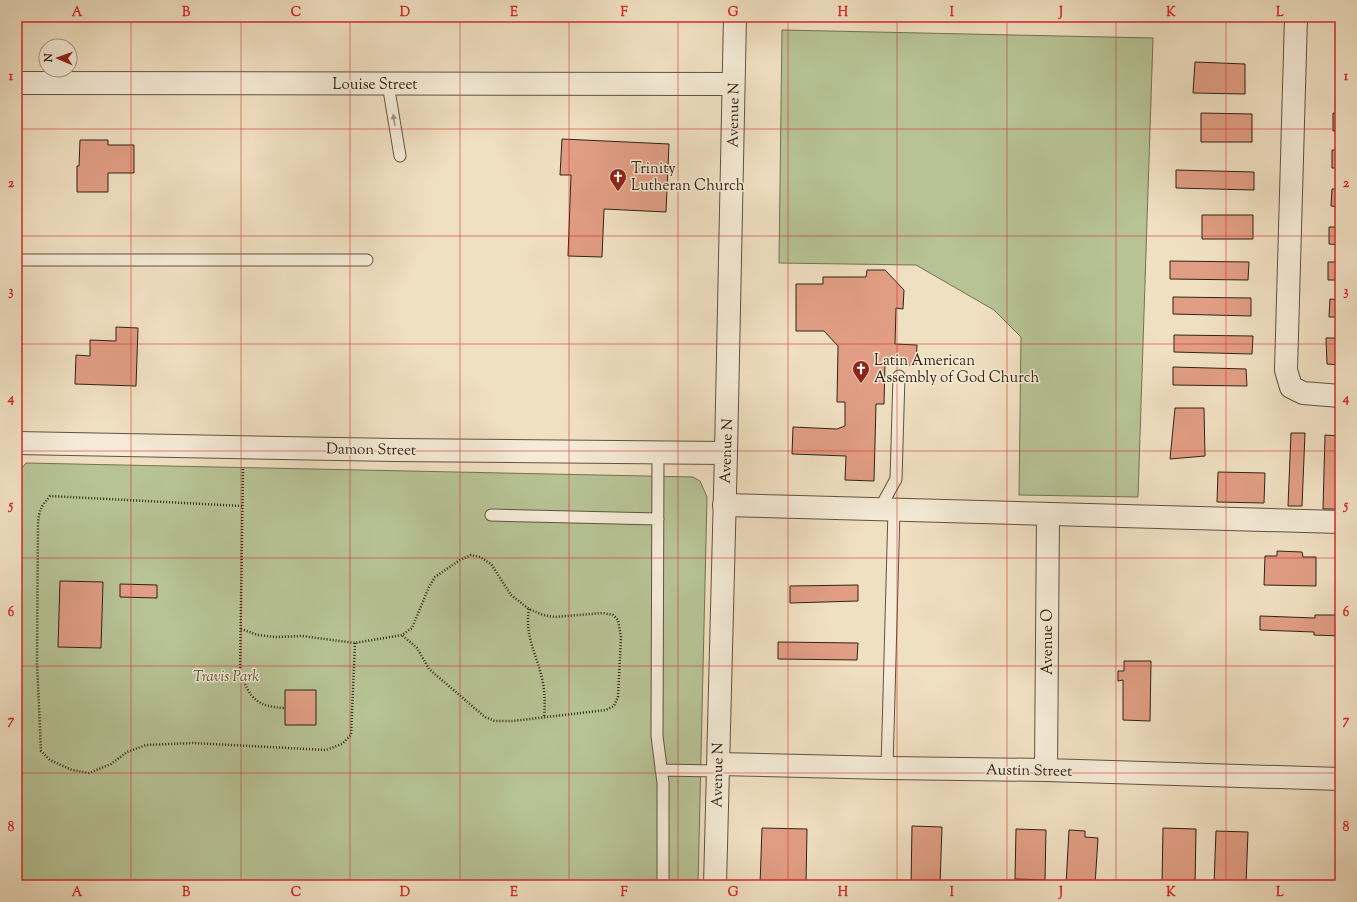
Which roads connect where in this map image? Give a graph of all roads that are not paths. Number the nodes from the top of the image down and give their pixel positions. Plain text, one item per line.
1 (735, 17) edge
2 (1296, 17) edge
3 (17, 83) edge
4 (388, 84) junction
5 (733, 84) junction
6 (400, 156) dead end
7 (17, 260) edge
8 (367, 260) dead end
9 (899, 376) dead end
10 (1340, 396) edge
11 (17, 443) edge
12 (658, 453) junction
13 (726, 453) junction
14 (724, 505) junction
15 (887, 510) junction
16 (1048, 514) junction
17 (491, 515) dead end
18 (658, 519) junction
19 (1340, 522) edge
20 (718, 767) junction
21 (887, 768) junction
22 (661, 770) junction
23 (1046, 770) junction
24 (1340, 779) edge
25 (663, 885) edge
26 (715, 885) edge

1 - 5 street, Avenue N
2 - 10 street
3 - 4 street, Louise Street
4 - 5 street, Louise Street
6 -> 4 lane
5 - 13 street, Avenue N
7 - 8 lane
9 - 15 lane
11 - 12 street, Damon Street
12 - 13 street, Damon Street
12 - 18 lane
13 - 14 street, Avenue N
14 - 15 street
14 - 20 street, Avenue N
15 - 16 street
15 - 21 lane
16 - 19 street
16 - 23 street, Avenue O
17 - 18 lane
18 - 22 lane
20 - 21 street, Austin Street
20 - 22 lane
20 - 26 street, Avenue N
21 - 23 street, Austin Street
22 - 25 lane
23 - 24 street, Austin Street

